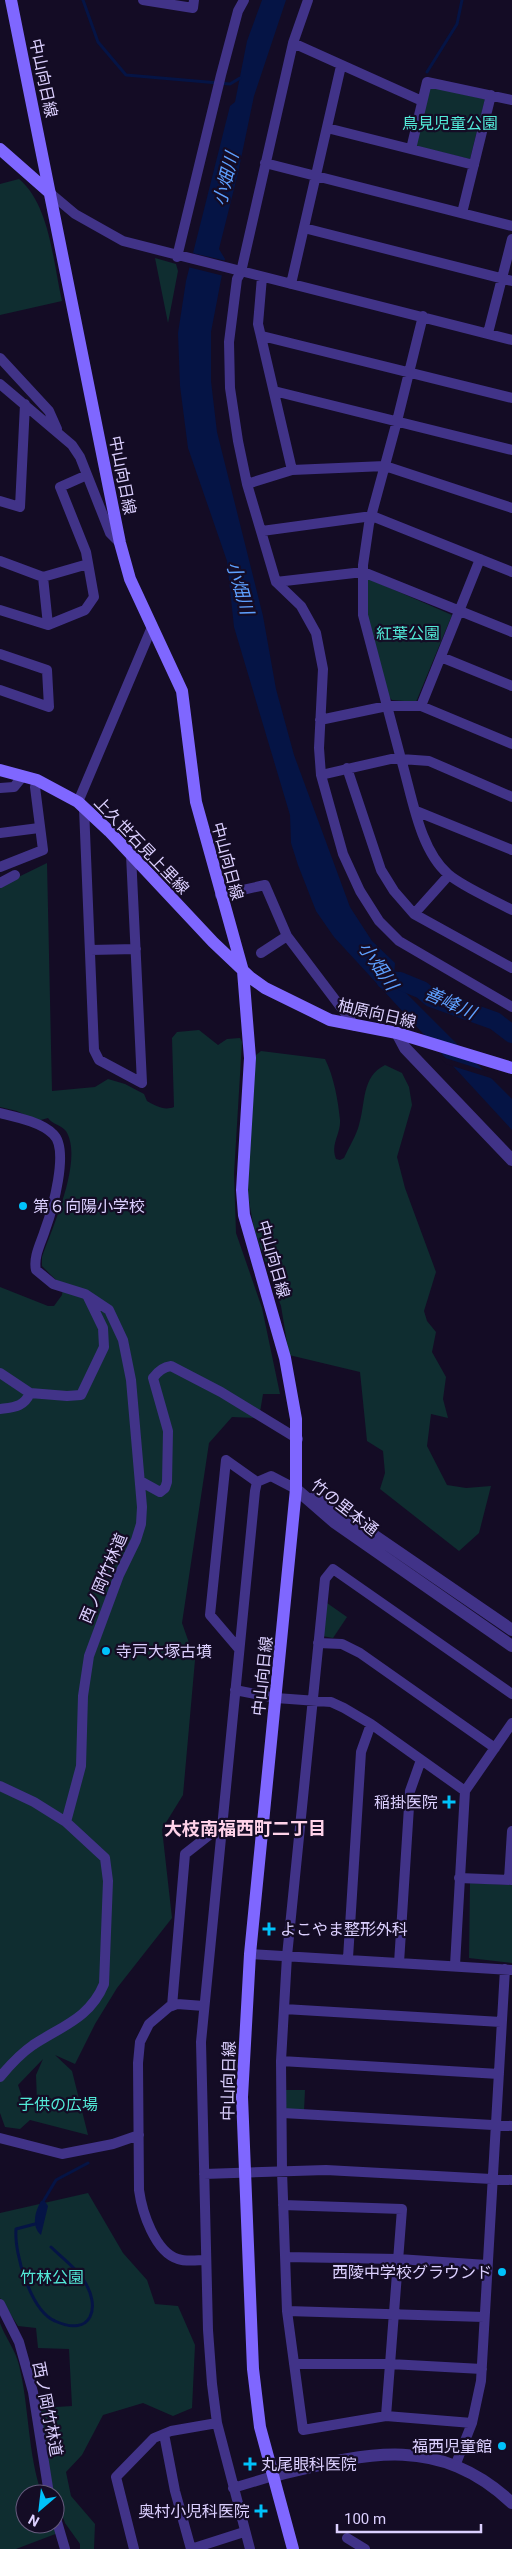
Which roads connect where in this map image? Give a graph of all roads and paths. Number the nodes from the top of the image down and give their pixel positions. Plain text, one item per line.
1 (12, 0) edge
2 (144, 0) edge
3 (194, 0) edge
4 (244, 0) edge
5 (308, 0) edge
6 (292, 43) junction
7 (341, 66) junction
8 (491, 95) junction
9 (512, 100) edge
10 (422, 101) junction
11 (327, 128) junction
12 (0, 149) edge
13 (411, 149) junction
14 (265, 163) junction
15 (474, 165) junction
16 (316, 176) junction
17 (50, 193) junction
18 (462, 213) junction
19 (512, 226) edge
20 (304, 228) junction
21 (512, 239) edge
22 (179, 257) junction
23 (237, 271) junction
24 (262, 277) junction
25 (507, 280) edge
26 (291, 284) junction
27 (422, 316) junction
28 (488, 333) junction
29 (262, 336) junction
30 (512, 340) edge
31 (0, 358) edge
32 (409, 373) junction
33 (0, 384) edge
34 (274, 391) junction
35 (512, 398) edge
36 (25, 404) junction
37 (397, 421) junction
38 (58, 432) junction
39 (512, 450) edge
40 (384, 466) junction
41 (292, 470) junction
42 (87, 475) junction
43 (247, 484) junction
44 (0, 500) edge
45 (512, 508) edge
46 (372, 516) junction
47 (262, 531) junction
48 (120, 543) junction
49 (480, 559) junction
50 (0, 561) edge
51 (88, 564) junction
52 (363, 572) junction
53 (512, 572) edge
54 (43, 577) junction
55 (276, 582) junction
56 (0, 610) edge
57 (460, 610) junction
58 (48, 625) junction
59 (152, 627) junction
60 (512, 632) edge
61 (0, 654) edge
62 (441, 657) junction
63 (512, 686) edge
64 (0, 690) edge
65 (387, 706) junction
66 (421, 706) junction
67 (320, 720) junction
68 (512, 744) edge
69 (401, 759) junction
70 (347, 768) junction
71 (0, 770) edge
72 (321, 775) junction
73 (23, 776) junction
74 (37, 780) junction
75 (0, 788) edge
76 (512, 796) edge
77 (81, 805) junction
78 (416, 811) junction
79 (39, 828) junction
80 (0, 833) edge
81 (512, 850) edge
82 (131, 855) junction
83 (0, 867) edge
84 (15, 875) dead end
85 (449, 875) junction
86 (0, 883) edge
87 (220, 895) junction
88 (512, 910) edge
89 (414, 914) junction
90 (287, 936) junction
91 (136, 949) junction
92 (90, 950) junction
93 (261, 953) dead end
94 (512, 968) edge
95 (243, 971) junction
96 (512, 1007) edge
97 (355, 1026) junction
98 (397, 1033) junction
99 (512, 1068) edge
100 (0, 1113) edge
101 (512, 1160) edge
102 (87, 1296) junction
103 (0, 1373) edge
104 (30, 1393) junction
105 (0, 1409) edge
106 (298, 1439) junction
107 (140, 1481) junction
108 (257, 1482) junction
109 (296, 1489) junction
110 (512, 1630) edge
111 (318, 1643) junction
112 (512, 1646) edge
113 (239, 1649) junction
114 (235, 1690) junction
115 (512, 1694) edge
116 (276, 1698) junction
117 (314, 1702) junction
118 (512, 1723) edge
119 (371, 1724) junction
120 (495, 1748) junction
121 (422, 1760) junction
122 (0, 1786) edge
123 (465, 1791) junction
124 (66, 1822) junction
125 (222, 1825) junction
126 (512, 1831) edge
127 (459, 1878) junction
128 (510, 1880) edge
129 (250, 1954) junction
130 (287, 1956) junction
131 (348, 1958) junction
132 (399, 1963) junction
133 (455, 1965) junction
134 (508, 1969) edge
135 (172, 2006) junction
136 (204, 2006) junction
137 (284, 2009) junction
138 (502, 2022) junction
139 (281, 2061) junction
140 (499, 2074) junction
141 (0, 2077) edge
142 (283, 2113) junction
143 (496, 2126) junction
144 (512, 2126) edge
145 (139, 2135) junction
146 (0, 2138) edge
147 (245, 2171) junction
148 (282, 2171) junction
149 (204, 2174) junction
150 (492, 2179) junction
151 (512, 2180) edge
152 (283, 2205) junction
153 (285, 2257) junction
154 (398, 2259) junction
155 (206, 2260) junction
156 (487, 2265) junction
157 (0, 2304) edge
158 (287, 2311) junction
159 (394, 2312) junction
160 (484, 2317) junction
161 (294, 2364) junction
162 (390, 2364) junction
163 (482, 2369) junction
164 (386, 2416) junction
165 (217, 2423) junction
166 (472, 2423) junction
167 (164, 2434) junction
168 (455, 2466) junction
169 (273, 2476) junction
170 (47, 2484) edge
171 (233, 2488) junction
172 (512, 2503) edge
173 (244, 2532) junction
174 (61, 2534) edge
175 (347, 2538) dead end
176 (65, 2549) edge
177 (134, 2549) edge
178 (191, 2549) edge
179 (250, 2549) edge
180 (292, 2549) edge
181 (365, 2549) edge

1 - 17 main road, 中山向日線
2 - 3 street
4 - 22 street
5 - 6 street
6 - 7 street
6 - 14 street
7 - 10 street
7 - 11 street
8 - 9 street
8 - 10 street
8 - 15 street
10 - 13 street
11 - 13 street
11 - 16 street
12 - 17 main road
13 - 15 street
14 - 16 street
14 - 23 street
15 - 18 street
16 - 18 street
16 - 20 street
17 - 22 street
17 - 48 main road, 中山向日線
18 - 19 street
20 - 25 street
20 - 26 street
21 - 25 street
22 - 23 street
23 - 24 street
23 - 43 street
24 - 26 street
24 - 29 street
25 - 28 street
26 - 27 street
27 - 28 street
27 - 32 street
28 - 30 street
29 - 32 street
29 - 34 street
31 - 38 street
32 - 35 street
32 - 37 street
33 - 36 street
34 - 37 street
34 - 41 street
36 - 38 street
36 - 44 street
37 - 39 street
37 - 40 street
38 - 42 street
40 - 41 street
40 - 45 street
40 - 46 street
41 - 43 street
42 - 48 street
42 - 51 street
43 - 47 street
46 - 47 street
46 - 49 street
46 - 52 street
47 - 55 street
48 - 59 main road, 中山向日線
49 - 53 street
49 - 57 street
50 - 54 street
51 - 54 street
51 - 58 street
52 - 55 street
52 - 57 street
52 - 65 street
54 - 58 street
55 - 67 street
56 - 58 street
57 - 60 street
57 - 62 street
59 - 77 street
59 - 87 main road, 中山向日線
61 - 64 street
62 - 63 street
62 - 66 street
65 - 66 street
65 - 67 street
65 - 69 street
66 - 68 street
67 - 72 street
69 - 70 street
69 - 76 street
69 - 78 street
70 - 72 street
70 - 89 street
71 - 73 main road, 上久世石見上里線
72 - 96 street
73 - 74 main road, 上久世石見上里線
73 - 75 street
74 - 77 main road, 上久世石見上里線
74 - 79 street
77 - 82 main road, 上久世石見上里線
77 - 92 street
78 - 81 street
78 - 85 street
79 - 80 street
79 - 83 street
82 - 91 street
82 - 95 main road, 上久世石見上里線
84 - 86 street
85 - 88 street
85 - 89 street
87 - 90 street
87 - 95 main road, 中山向日線
89 - 94 street
90 - 93 street
90 - 97 street
91 - 92 street
91 - 92 street
95 - 97 main road, 柚原向日線
95 - 106 main road, 中山向日線
97 - 98 main road, 柚原向日線
98 - 99 main road, 柚原向日線
98 - 101 street
100 - 102 street, 西ノ岡竹林道
102 - 104 street
102 - 107 street, 西ノ岡竹林道
103 - 104 street
104 - 105 street
106 - 107 street
106 - 109 main road, 中山向日線
107 - 124 street, 西ノ岡竹林道
108 - 109 street
108 - 113 street
108 - 113 street
109 - 110 street, 竹の里本通
109 - 112 street, 竹の里本通
109 - 116 main road, 中山向日線
111 - 115 street
111 - 117 street
111 - 120 street
113 - 114 street
114 - 116 street
114 - 125 street
116 - 117 street
116 - 129 main road, 中山向日線
117 - 119 street
117 - 130 street
118 - 120 street
119 - 121 street
119 - 131 street
120 - 123 street
121 - 123 street
121 - 132 street
122 - 124 street
123 - 127 street
124 - 141 street
125 - 135 street
125 - 136 street
126 - 128 street
127 - 128 street
127 - 133 street
129 - 130 street
129 - 147 main road, 中山向日線
130 - 131 street
130 - 137 street
131 - 132 street
132 - 133 street
133 - 134 street
134 - 138 street
135 - 136 street
135 - 145 street
136 - 149 street
137 - 138 street
137 - 139 street
138 - 140 street
139 - 140 street
139 - 142 street
140 - 143 street
142 - 143 street
142 - 148 street
143 - 144 street
143 - 150 street
145 - 146 street
145 - 155 street
147 - 148 street
147 - 149 street
147 - 169 main road, 中山向日線
148 - 150 street
148 - 152 street
149 - 155 street
150 - 151 street
150 - 156 street
152 - 153 street
152 - 154 street
153 - 154 street
153 - 158 street
154 - 156 street
154 - 159 street
155 - 165 street
156 - 160 street
157 - 170 street, 西ノ岡竹林道
158 - 159 street
158 - 161 street
159 - 160 street
159 - 162 street
160 - 163 street
161 - 162 street
161 - 164 street
162 - 163 street
162 - 164 street
163 - 166 street
164 - 166 street
165 - 167 street
165 - 171 street
166 - 168 street
167 - 177 street
167 - 178 street
168 - 169 street
168 - 172 street
169 - 171 street
169 - 180 main road, 中山向日線
171 - 173 street
173 - 178 street
173 - 179 street
174 - 176 street
175 - 181 street

